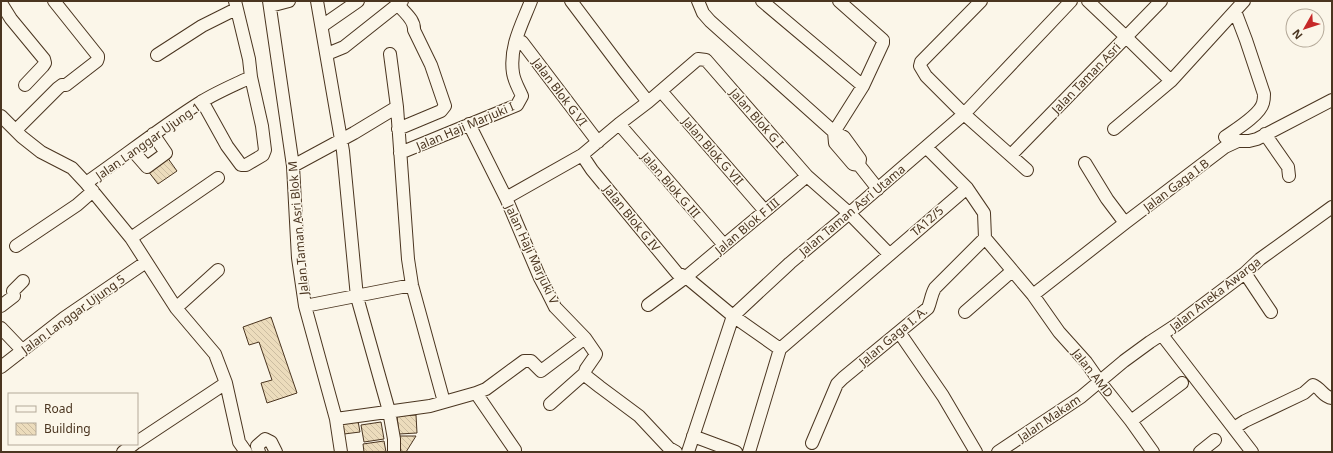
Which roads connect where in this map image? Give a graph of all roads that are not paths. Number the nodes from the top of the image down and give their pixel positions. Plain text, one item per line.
1 (54, 1) edge
2 (289, 1) edge
3 (317, 1) edge
4 (358, 1) edge
5 (531, 1) edge
6 (571, 1) edge
7 (698, 1) edge
8 (762, 1) edge
9 (839, 1) edge
10 (981, 1) edge
11 (1070, 1) edge
12 (1088, 1) edge
13 (1161, 1) edge
14 (1244, 1) edge
15 (1, 3) edge
16 (269, 3) edge
17 (400, 3) edge
18 (235, 5) edge
19 (1235, 11) junction
20 (322, 26) junction
21 (1126, 37) junction
22 (522, 42) dead end
23 (327, 54) junction
24 (390, 54) dead end
25 (157, 55) dead end
26 (250, 77) junction
27 (1171, 81) junction
28 (25, 85) dead end
29 (863, 86) junction
30 (661, 91) junction
31 (1332, 100) edge
32 (202, 101) junction
33 (648, 102) junction
34 (397, 107) junction
35 (964, 114) junction
36 (1, 116) edge
37 (469, 124) junction
38 (619, 124) junction
39 (398, 129) junction
40 (1114, 129) dead end
41 (16, 130) junction
42 (834, 132) junction
43 (153, 134) junction
44 (1265, 134) junction
45 (1225, 137) dead end
46 (341, 140) junction
47 (598, 142) junction
48 (926, 147) junction
49 (133, 150) junction
50 (400, 153) junction
51 (582, 155) junction
52 (1011, 155) junction
53 (1084, 163) dead end
54 (293, 166) junction
55 (1026, 170) dead end
56 (807, 176) junction
57 (1289, 176) dead end
58 (218, 178) dead end
59 (90, 187) junction
60 (878, 188) junction
61 (967, 188) junction
62 (506, 198) junction
63 (1332, 207) edge
64 (765, 211) junction
65 (852, 211) junction
66 (1125, 223) junction
67 (131, 238) junction
68 (985, 238) junction
69 (724, 245) junction
70 (16, 246) dead end
71 (888, 254) junction
72 (146, 262) junction
73 (218, 270) dead end
74 (1012, 271) junction
75 (1245, 273) junction
76 (686, 277) junction
77 (24, 281) dead end
78 (412, 285) junction
79 (1033, 295) junction
80 (357, 297) junction
81 (648, 305) dead end
82 (1, 306) edge
83 (305, 306) junction
84 (176, 308) junction
85 (965, 312) dead end
86 (1271, 312) dead end
87 (729, 313) junction
88 (1, 328) edge
89 (899, 332) junction
90 (1162, 335) junction
91 (585, 338) junction
92 (780, 348) junction
93 (22, 350) junction
94 (1, 366) edge
95 (585, 373) junction
96 (225, 378) junction
97 (1100, 382) junction
98 (1182, 383) dead end
99 (476, 393) junction
100 (1332, 398) edge
101 (444, 402) junction
102 (550, 404) dead end
103 (389, 411) junction
104 (336, 419) junction
105 (1131, 421) junction
106 (1234, 428) junction
107 (693, 436) junction
108 (1215, 440) dead end
109 (138, 441) edge
110 (812, 442) dead end
111 (133, 445) edge
112 (515, 450) dead end
113 (123, 452) edge
114 (246, 452) edge
115 (259, 452) edge
116 (276, 452) edge
117 (341, 452) edge
118 (394, 452) edge
119 (676, 452) edge
120 (688, 452) edge
121 (736, 452) edge
122 (749, 452) edge
123 (976, 452) edge
124 (998, 452) edge
125 (1153, 452) edge
126 (1200, 452) edge
127 (1252, 452) edge

1 - 41 street
2 - 16 street
3 - 20 street
4 - 20 street
5 - 37 street, Jalan Haji Marjuki I
6 - 33 street
7 - 42 street
8 - 29 street
9 - 29 street
10 - 35 street
11 - 35 street, Jalan Taman Asri Utama
12 - 21 street
13 - 21 street, Jalan Taman Asri
14 - 19 street
15 - 28 street
16 - 54 street, Jalan Taman Asri Blok M
17 - 23 street
17 - 39 street
18 - 25 street
18 - 26 street
19 - 27 street
19 - 45 street
20 - 23 street
21 - 27 street
21 - 52 street, Jalan Taman Asri
22 - 47 street, Jalan Blok G VI
23 - 46 street
24 - 34 street
26 - 32 street
26 - 32 street, Jalan Langgar Ujung 1
27 - 40 street
29 - 42 street
30 - 33 street
30 - 56 street, Jalan Blok G I
30 - 64 street, Jalan Blok G VII
31 - 44 street, Jalan Gaga I.B
32 - 43 street, Jalan Langgar Ujung 1
33 - 38 street
34 - 39 street
34 - 46 street
35 - 48 street, Jalan Taman Asri Utama
35 - 52 street
36 - 41 street
37 - 50 street, Jalan Haji Marjuki I
37 - 62 street, Jalan Haji Marjuki V
38 - 47 street
38 - 69 street, Jalan Blok G III
39 - 50 street
41 - 59 street
42 - 60 street
43 - 49 street, Jalan Langgar Ujung 1
43 - 49 street
44 - 57 street
44 - 66 street, Jalan Gaga I.B
46 - 54 street
46 - 80 street
47 - 51 street
48 - 60 street, Jalan Taman Asri Utama
48 - 61 street
49 - 59 street, Jalan Langgar Ujung 1
50 - 78 street
51 - 62 street
51 - 76 street, Jalan Blok G IV
52 - 55 street
53 - 66 street
54 - 83 street, Jalan Taman Asri Blok M
56 - 64 street, Jalan Blok F III
56 - 65 street, Jalan Blok G I
58 - 67 street
59 - 67 street
59 - 70 street, Jalan Langgar Ujung 1
60 - 65 street, Jalan Taman Asri Utama
61 - 68 street
61 - 71 street, TA12/5
62 - 91 street, Jalan Haji Marjuki V
63 - 75 street, Jalan Aneka Awarga
64 - 69 street, Jalan Blok F III
65 - 71 street, Jalan Blok G I
65 - 87 street, Jalan Taman Asri Utama
66 - 79 street, Jalan Gaga I.B
67 - 72 street
68 - 74 street, Jalan AMD
68 - 89 street, Jalan Gaga I. A.
69 - 76 street, Jalan Blok F III
71 - 92 street, TA12/5
72 - 84 street
72 - 93 street, Jalan Langgar Ujung 5
73 - 84 street
74 - 79 street, Jalan AMD
74 - 85 street
75 - 86 street
75 - 90 street, Jalan Aneka Awarga
76 - 81 street, Jalan Blok F III
76 - 87 street, Jalan Blok G IV
77 - 82 street
78 - 80 street
78 - 101 street
79 - 97 street, Jalan AMD
80 - 83 street
80 - 103 street
83 - 104 street, Jalan Taman Asri Blok M
84 - 96 street
87 - 92 street, Jalan Blok G IV
87 - 107 street, Jalan Taman Asri Utama
88 - 93 street
89 - 110 street, Jalan Gaga I. A.
89 - 123 street
90 - 97 street, Jalan Aneka Awarga
90 - 106 street
91 - 95 street, Jalan Haji Marjuki V
91 - 99 street
92 - 122 street
93 - 94 street, Jalan Langgar Ujung 5
95 - 102 street
95 - 119 street
96 - 109 street
96 - 114 street
97 - 105 street, Jalan AMD
97 - 124 street, Jalan Makam
98 - 105 street
99 - 101 street
99 - 112 street
100 - 106 street
101 - 103 street
103 - 104 street
103 - 118 street
104 - 117 street, Jalan Taman Asri Blok M
105 - 125 street, Jalan AMD
106 - 127 street
107 - 120 street, Jalan Taman Asri Utama
107 - 121 street
108 - 126 street
111 - 113 street
115 - 116 street

